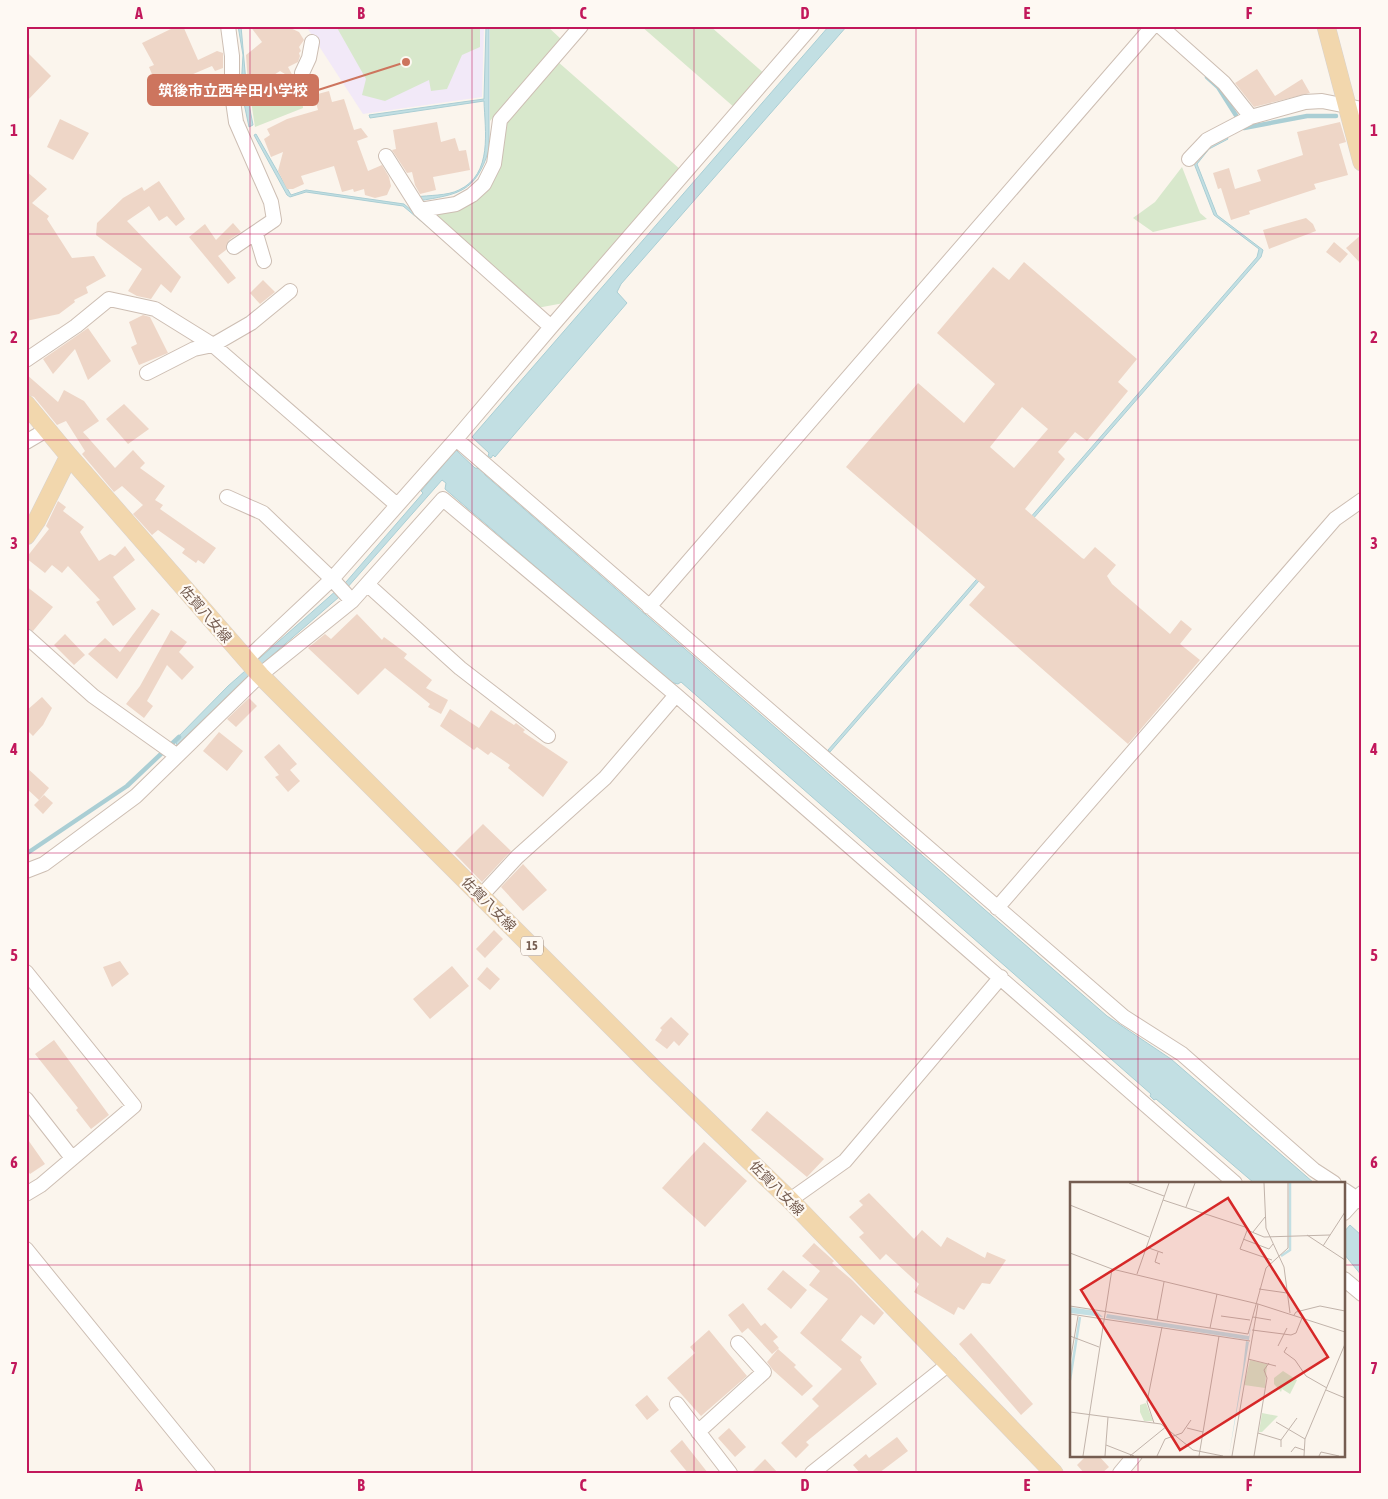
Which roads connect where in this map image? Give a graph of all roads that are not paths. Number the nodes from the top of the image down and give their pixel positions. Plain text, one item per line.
1 (228, 26) edge
2 (581, 26) edge
3 (812, 26) edge
4 (1153, 26) edge
5 (1160, 26) edge
6 (1326, 26) edge
7 (312, 42) dead end
8 (302, 73) dead end
9 (1355, 108) edge
10 (1251, 117) junction
11 (386, 156) dead end
12 (1189, 159) dead end
13 (1362, 162) edge
14 (420, 210) junction
15 (256, 234) junction
16 (234, 247) dead end
17 (264, 261) dead end
18 (290, 291) dead end
19 (550, 327) junction
20 (213, 345) junction
21 (26, 360) edge
22 (147, 373) dead end
23 (26, 404) edge
24 (48, 429) junction
25 (456, 439) junction
26 (26, 442) edge
27 (69, 456) junction
28 (227, 497) dead end
29 (1362, 500) edge
30 (397, 505) junction
31 (26, 536) edge
32 (332, 579) junction
33 (368, 585) junction
34 (352, 601) junction
35 (648, 607) junction
36 (26, 636) edge
37 (246, 660) junction
38 (260, 675) junction
39 (676, 695) junction
40 (548, 736) dead end
41 (176, 755) junction
42 (26, 871) edge
43 (481, 896) junction
44 (997, 908) junction
45 (26, 972) edge
46 (1001, 978) junction
47 (26, 1099) edge
48 (72, 1158) junction
49 (1234, 1182) edge
50 (1332, 1182) edge
51 (1346, 1191) edge
52 (26, 1194) edge
53 (1360, 1198) edge
54 (790, 1200) junction
55 (1346, 1211) edge
56 (26, 1249) edge
57 (1346, 1281) edge
58 (1362, 1294) edge
59 (738, 1343) dead end
60 (950, 1363) junction
61 (677, 1404) dead end
62 (698, 1432) junction
63 (1134, 1456) edge
64 (208, 1473) edge
65 (730, 1473) edge
66 (812, 1473) edge
67 (1054, 1473) edge
68 (1120, 1473) edge

1 - 15 street
2 - 14 street
3 - 19 street
4 - 35 street
5 - 10 street
6 - 9 main road
7 - 8 street
9 - 10 street
9 - 13 main road
10 - 12 street
11 - 14 street
14 - 19 street
15 - 16 street
15 - 17 street
18 - 20 street
19 - 25 street
20 - 21 street
20 - 22 street
20 - 30 street
23 - 24 main road, 佐賀八女線 / 15
24 - 26 street
24 - 27 main road, 佐賀八女線 / 15
25 - 30 street
25 - 35 street
27 - 31 main road
27 - 37 main road, 佐賀八女線 / 15
28 - 32 street
29 - 44 street
30 - 32 street
32 - 34 street
32 - 37 street
33 - 34 street
33 - 39 street
33 - 40 street
34 - 38 street
35 - 44 street
36 - 41 street
37 - 38 main road, 佐賀八女線 / 15
38 - 41 street
38 - 43 main road, 佐賀八女線 / 15
39 - 43 street
39 - 46 street
41 - 42 street
43 - 54 main road, 佐賀八女線 / 15
44 - 50 street
45 - 48 street
46 - 49 street
46 - 54 street
47 - 48 street
48 - 52 street
51 - 53 street
53 - 55 street
54 - 60 main road, 佐賀八女線 / 15
56 - 64 street
57 - 58 street
59 - 62 street
60 - 66 street
60 - 67 main road, 佐賀八女線 / 15
61 - 62 street
62 - 65 street
63 - 68 street

